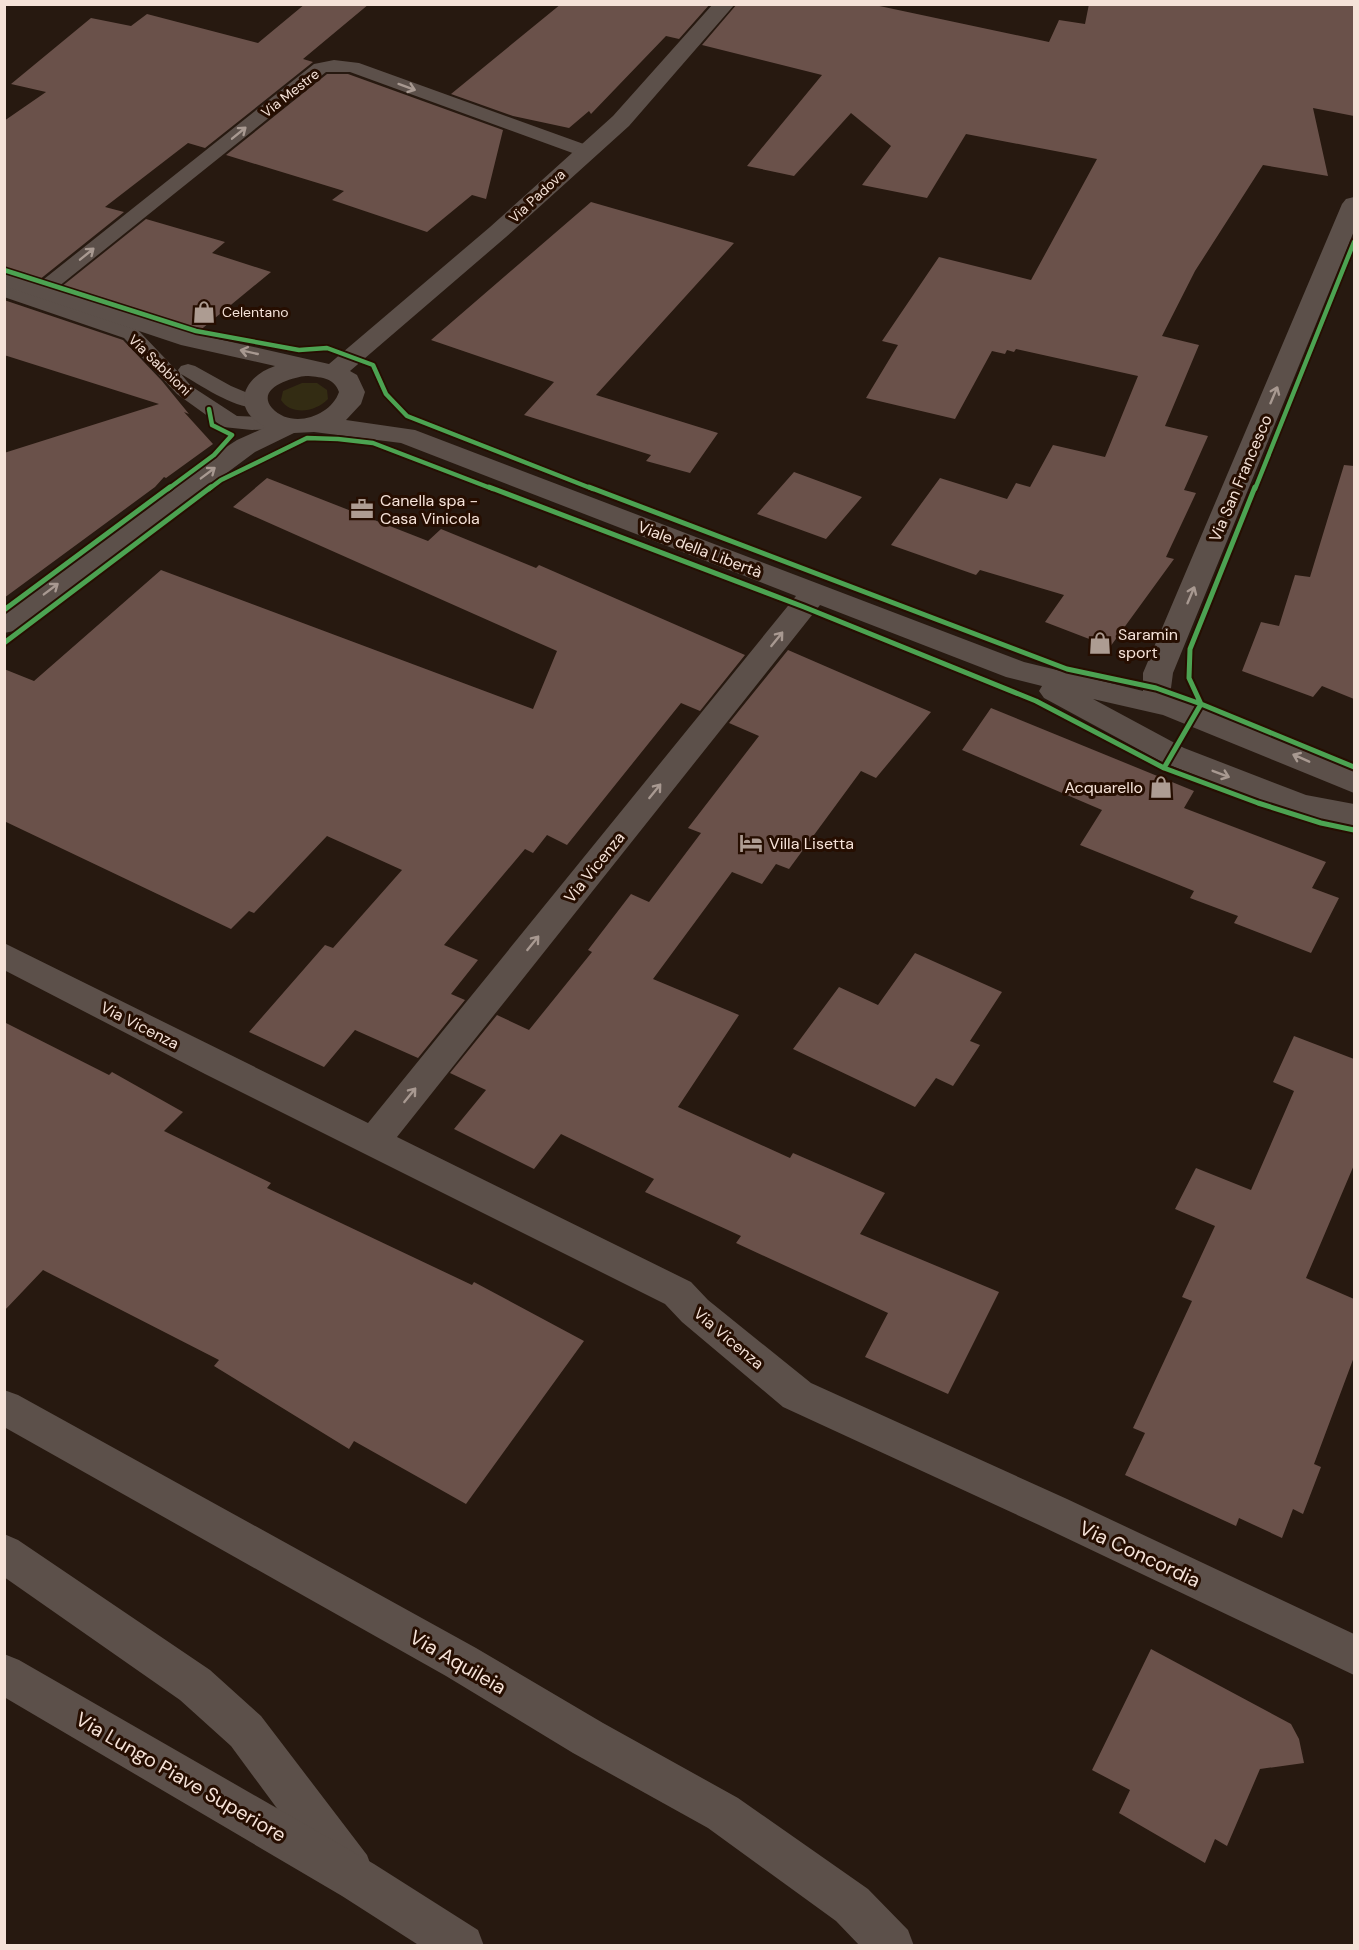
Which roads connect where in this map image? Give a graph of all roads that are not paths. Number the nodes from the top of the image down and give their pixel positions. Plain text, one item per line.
1 (725, 4) edge
2 (585, 151) junction
3 (1354, 204) edge
4 (4, 278) edge
5 (4, 290) edge
6 (41, 291) junction
7 (306, 368) junction
8 (188, 370) dead end
9 (344, 380) junction
10 (255, 403) junction
11 (295, 424) junction
12 (406, 436) junction
13 (814, 593) junction
14 (4, 624) edge
15 (1005, 666) junction
16 (1162, 697) junction
17 (1128, 698) junction
18 (1089, 710) junction
19 (1354, 782) edge
20 (1354, 815) edge
21 (4, 955) edge
22 (374, 1140) junction
23 (4, 1407) edge
24 (924, 1454) joint
25 (4, 1553) edge
26 (1354, 1655) edge
27 (4, 1674) edge
28 (358, 1880) junction
29 (462, 1946) edge
30 (892, 1946) edge

1 - 2 street, Via Padova
6 -> 2 lane, Via Mestre
2 - 9 street, Via Padova
16 -> 3 street, Via San Francesco
4 - 6 street, Via Sabbioni
5 - 11 lane, Via Sabbioni
7 -> 6 street, Via Sabbioni
7 - 9 street
7 - 10 street
8 - 10 lane
9 - 11 street
9 - 12 street, Viale della Libertà
10 - 11 street
11 - 12 street, Viale della Libertà
14 -> 11 street
12 - 13 street, Viale della Libertà
13 - 15 street, Viale della Libertà
22 -> 13 street, Via Vicenza
15 - 17 street, Viale della Libertà
15 - 18 street, Viale della Libertà
16 - 17 street, Viale della Libertà
19 -> 16 street, Viale della Libertà
17 - 18 street
18 -> 20 street, Viale della Libertà
21 - 22 street, Via Vicenza
22 - 24 street, Via Vicenza
23 - 30 street, Via Aquileia
24 - 26 street, Via Concordia
25 - 28 street, Via Lungo Piave Superiore
27 - 28 street, Via Lungo Piave Superiore
28 - 29 street, Via Lungo Piave Superiore

